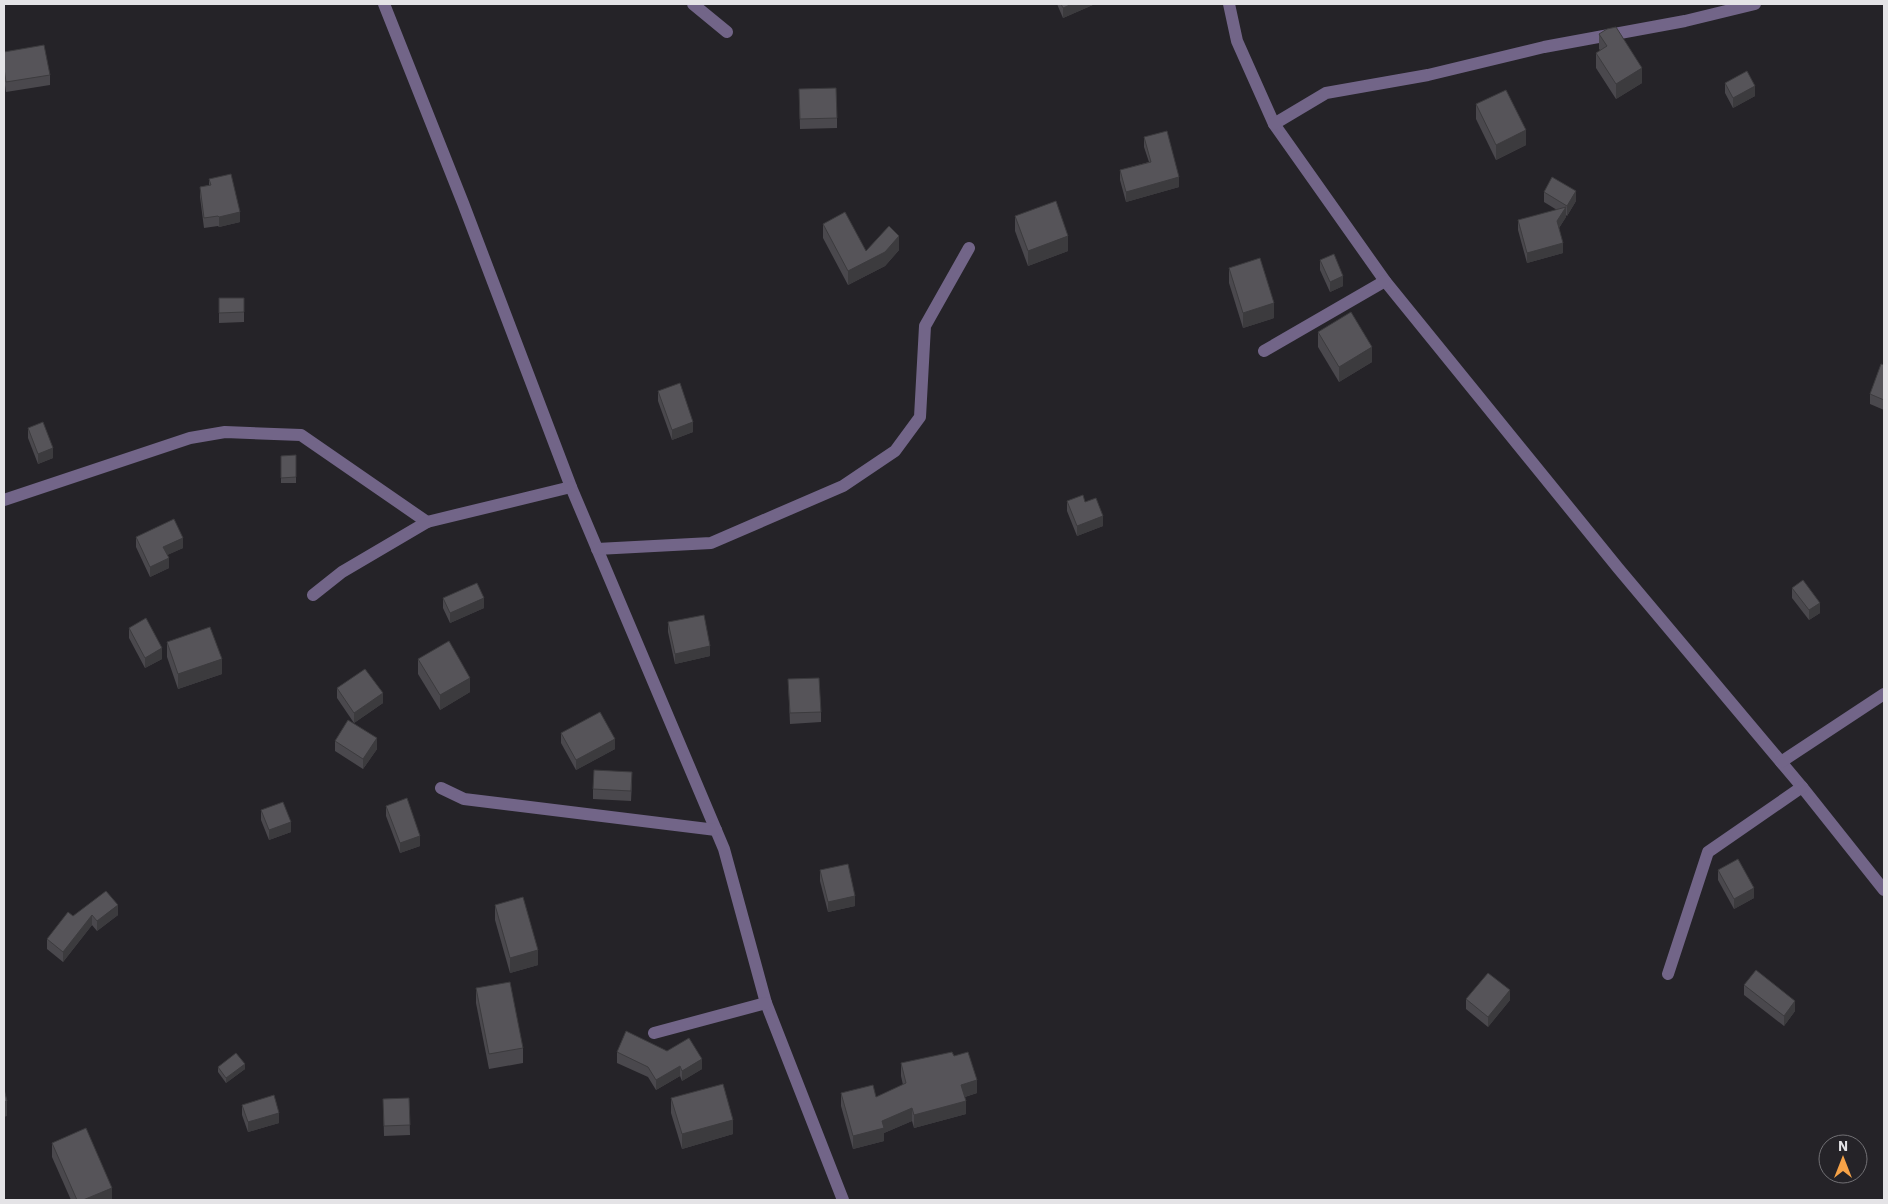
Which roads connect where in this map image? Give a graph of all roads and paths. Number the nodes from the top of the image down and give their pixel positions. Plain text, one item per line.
1 (384, 4) edge
2 (693, 4) edge
3 (1229, 4) edge
4 (1755, 4) edge
5 (727, 32) dead end
6 (1274, 124) junction
7 (969, 248) dead end
8 (1385, 281) junction
9 (1264, 351) dead end
10 (571, 487) junction
11 (4, 500) edge
12 (427, 522) junction
13 (597, 549) junction
14 (313, 595) dead end
15 (1884, 694) edge
16 (1781, 762) junction
17 (1802, 787) junction
18 (441, 788) dead end
19 (716, 830) junction
20 (1884, 890) edge
21 (1668, 974) dead end
22 (766, 1003) junction
23 (654, 1033) dead end
24 (843, 1200) edge

1 - 10 street
2 - 5 street
3 - 6 street
4 - 6 street
6 - 8 street
7 - 13 street
8 - 9 street
8 - 16 street
10 - 12 street
10 - 13 street
11 - 12 street
12 - 14 street
13 - 19 street
15 - 16 street
16 - 17 street
17 - 20 street
17 - 21 street
18 - 19 street
19 - 22 street
22 - 23 street
22 - 24 street

